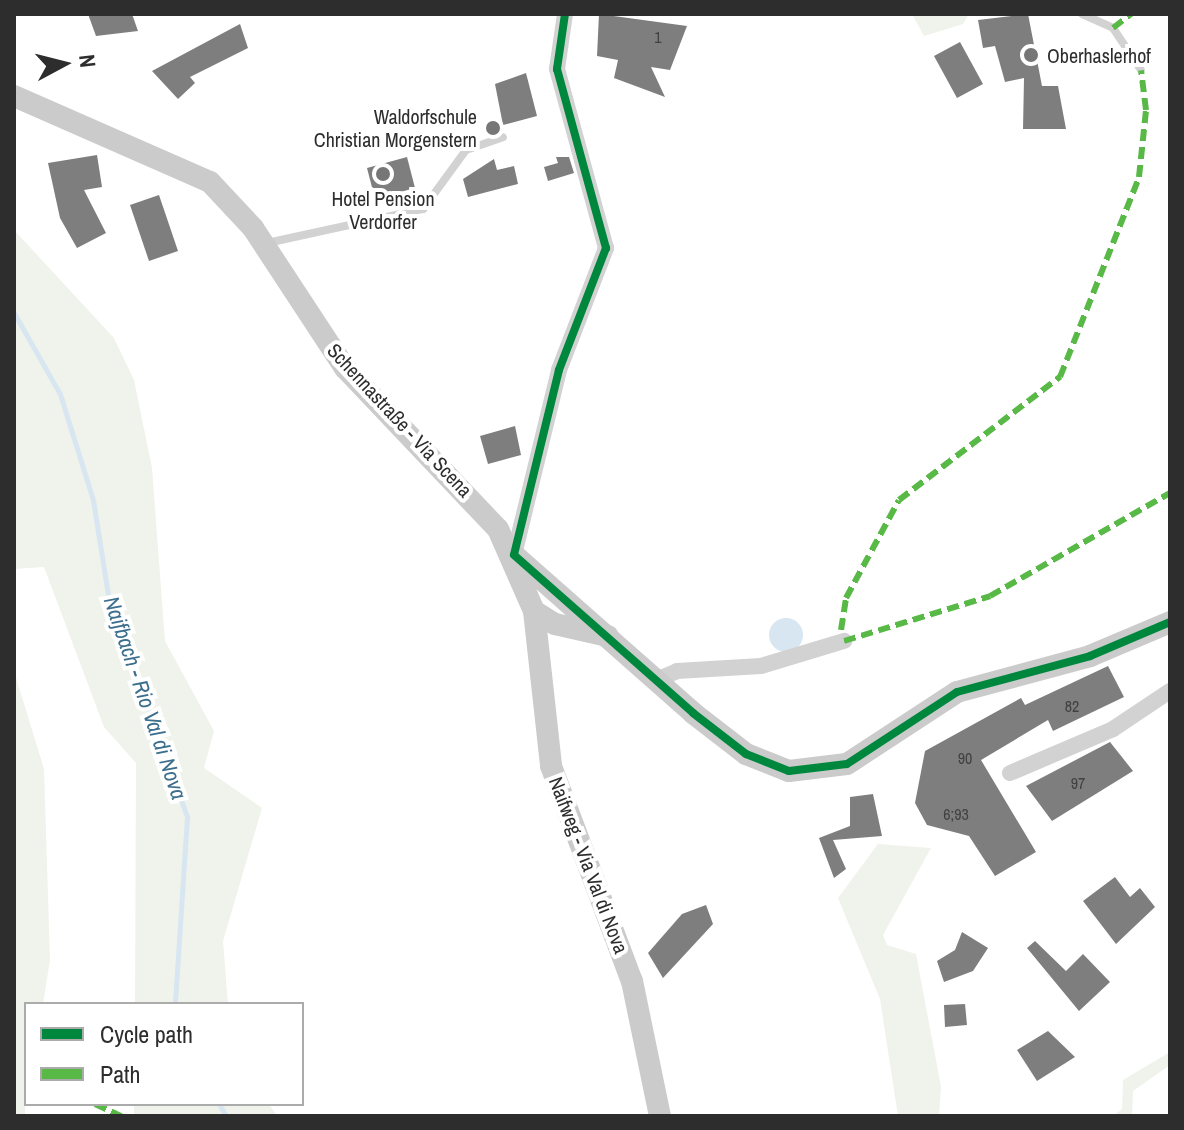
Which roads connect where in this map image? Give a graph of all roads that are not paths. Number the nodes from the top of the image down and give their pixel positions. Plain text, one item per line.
1 (565, 14) edge
2 (1082, 14) edge
3 (1141, 70) dead end
4 (14, 96) edge
5 (503, 137) dead end
6 (262, 244) junction
7 (514, 555) junction
8 (567, 598) junction
9 (534, 611) junction
10 (1170, 622) edge
11 (599, 633) junction
12 (844, 641) dead end
13 (541, 669) junction
14 (656, 680) junction
15 (1170, 691) edge
16 (1010, 773) dead end
17 (660, 1116) edge

1 - 7 street
2 - 3 lane
4 - 6 main road, Schennastraße - Via Scena
5 - 6 lane
6 - 7 main road, Schennastraße - Via Scena
7 - 8 main road, Schennastraße - Via Scena
7 - 9 main road, Schennastraße - Via Scena
8 - 9 main road
8 - 11 main road, Schennastraße - Via Scena
9 - 11 main road, Schennastraße - Via Scena
9 - 13 main road, Naifweg - Via Val di Nova
10 - 14 main road, Schennastraße - Via Scena
11 - 13 main road
11 - 14 main road, Schennastraße - Via Scena
12 - 14 street
13 - 17 main road, Naifweg - Via Val di Nova
15 - 16 street

